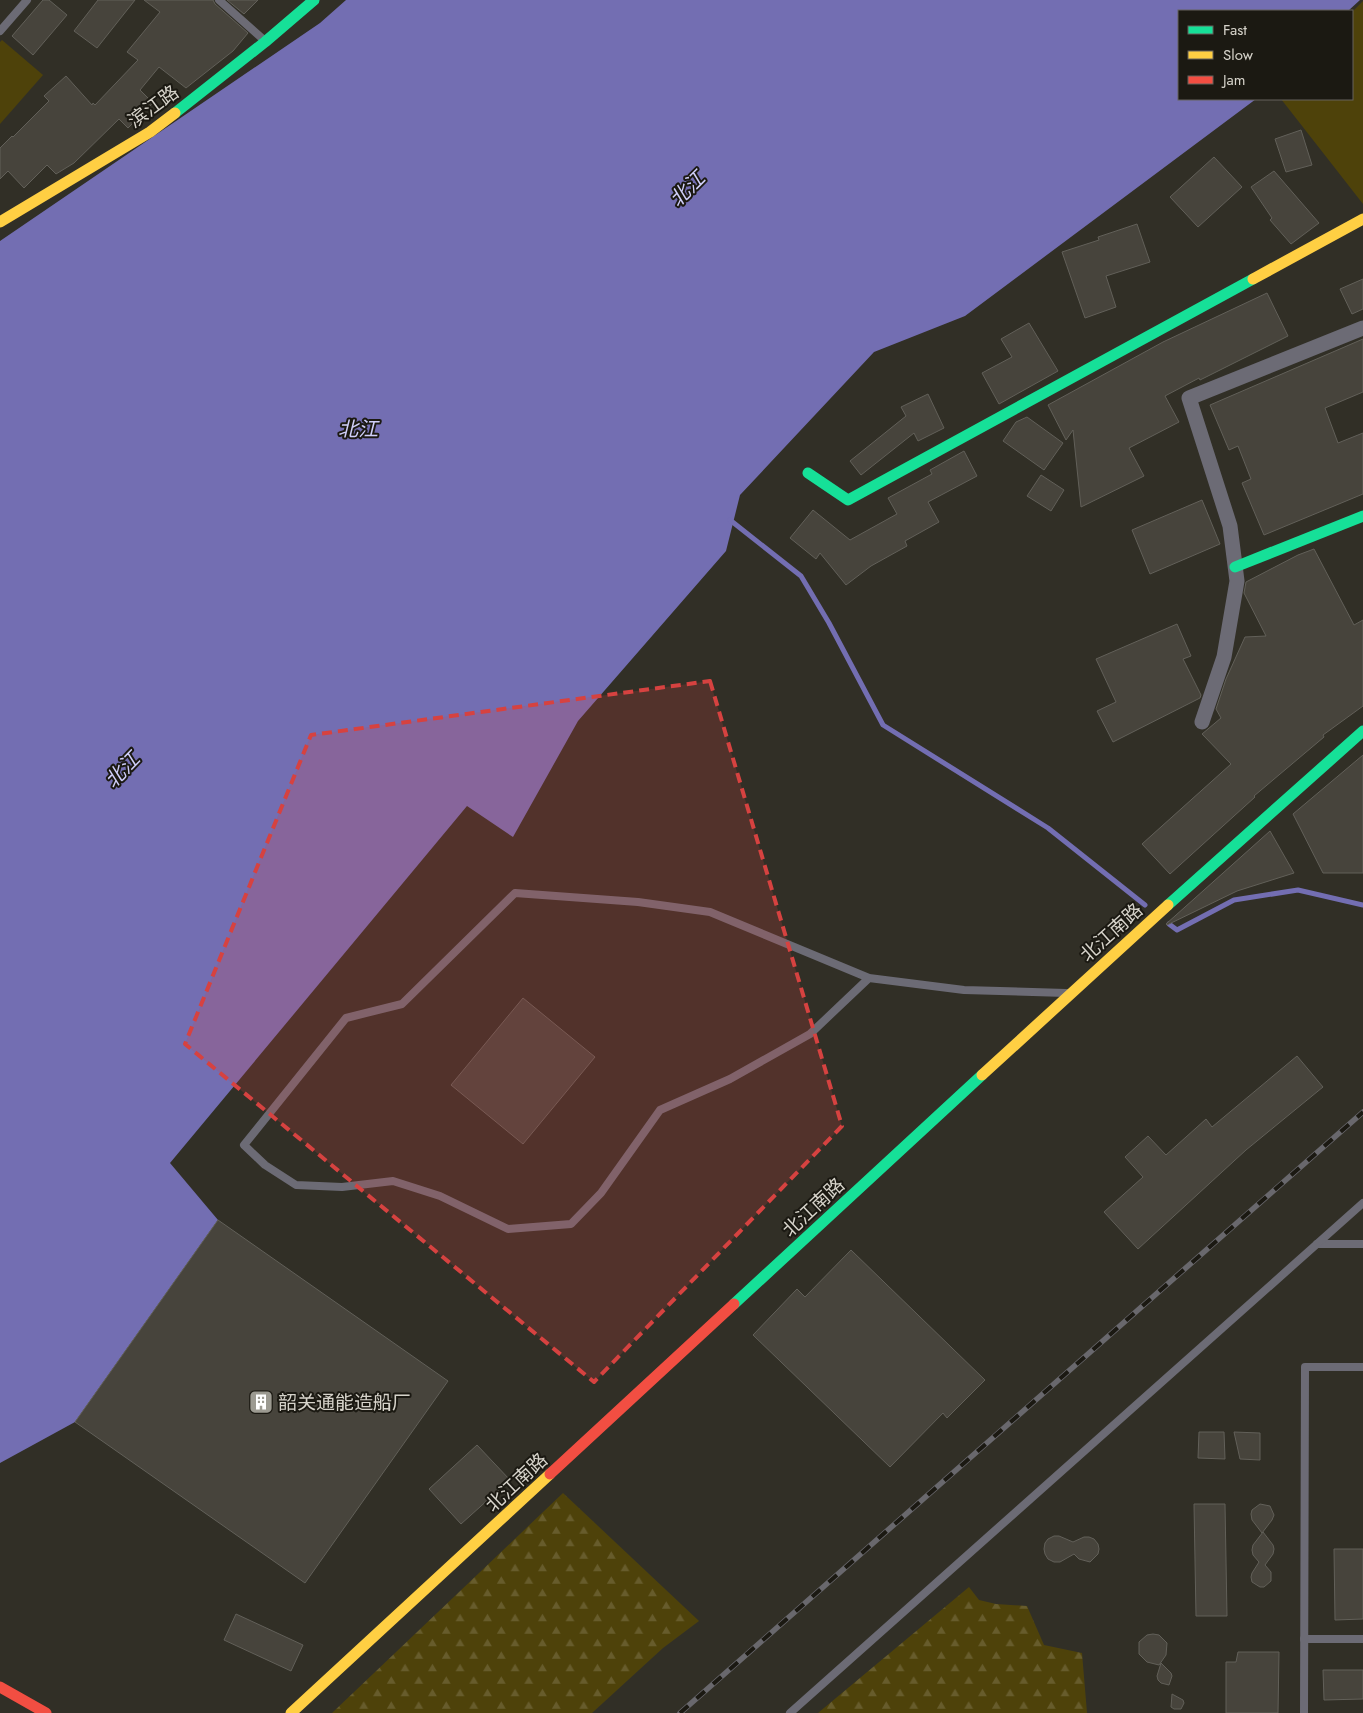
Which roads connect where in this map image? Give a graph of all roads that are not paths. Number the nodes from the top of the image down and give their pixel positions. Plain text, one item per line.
1 (27, 0) edge
2 (219, 0) edge
3 (314, 0) edge
4 (0, 31) edge
5 (265, 42) junction
6 (1363, 219) edge
7 (0, 222) edge
8 (1363, 328) edge
9 (808, 472) dead end
10 (1363, 516) edge
11 (1235, 567) junction
12 (1202, 722) dead end
13 (1363, 731) edge
14 (869, 978) junction
15 (1070, 993) junction
16 (1363, 1203) edge
17 (1317, 1244) junction
18 (1363, 1244) edge
19 (1363, 1367) edge
20 (1304, 1639) junction
21 (1363, 1639) edge
22 (0, 1687) edge
23 (46, 1713) edge
24 (291, 1713) edge
25 (790, 1713) edge
26 (1304, 1713) edge

1 - 4 lane
2 - 5 lane
3 - 5 street, 滨江路
5 - 7 street, 滨江路
6 - 9 street
8 - 11 street
10 - 11 street
11 - 12 street
13 - 15 street, 北江南路
14 - 14 lane
14 - 15 lane
15 - 24 street, 北江南路
16 - 17 lane
17 - 18 lane
17 - 25 lane
19 - 20 lane
20 - 21 lane
20 - 26 lane
22 - 23 street

